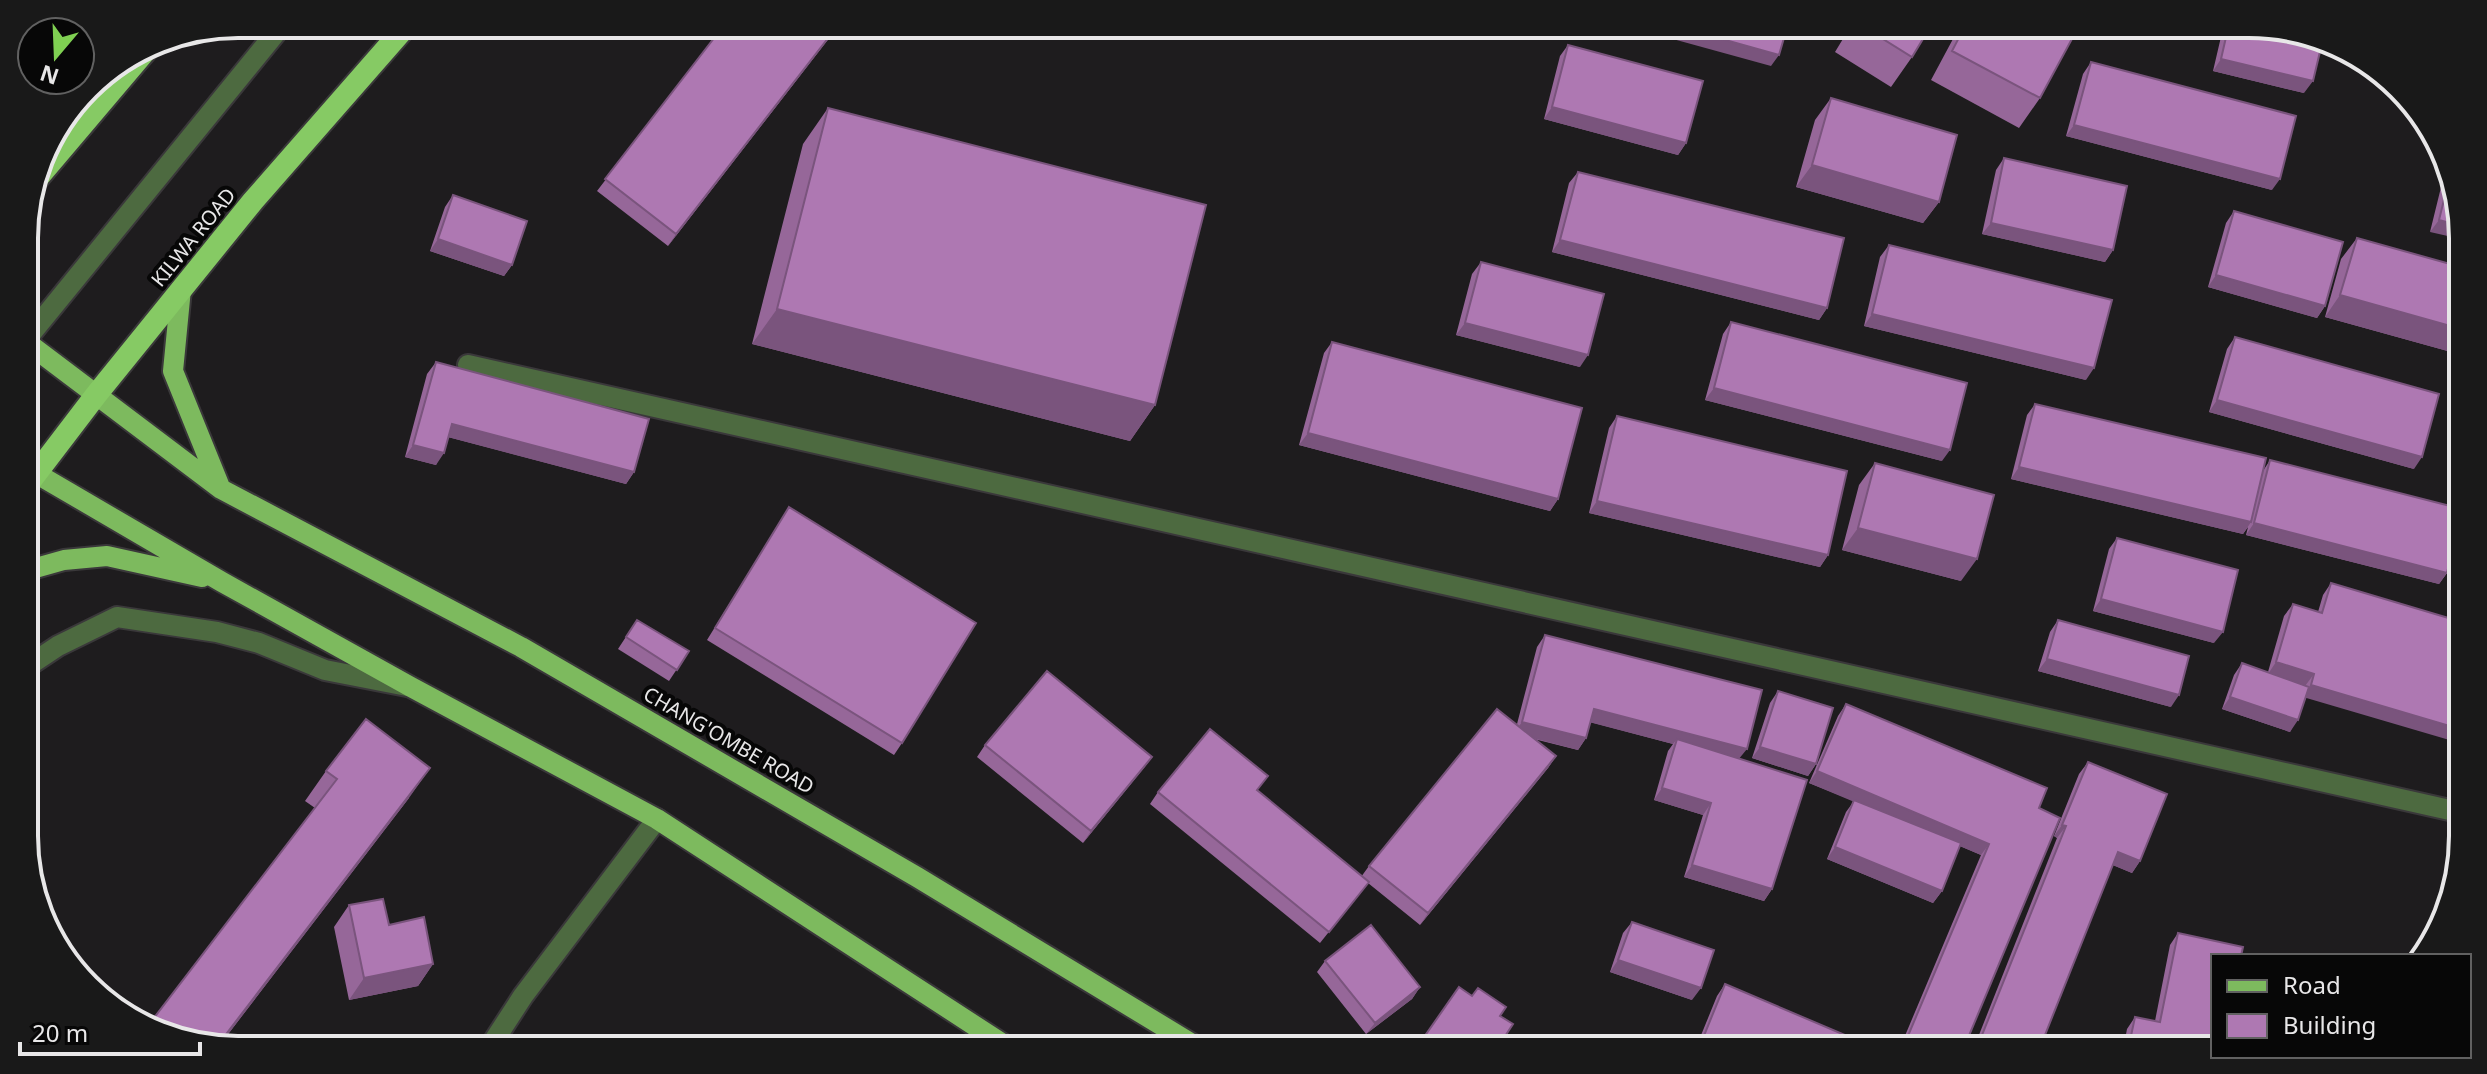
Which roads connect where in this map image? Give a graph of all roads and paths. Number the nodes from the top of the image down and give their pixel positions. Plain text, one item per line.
1 (272, 38) edge
2 (396, 38) edge
3 (128, 71) edge
4 (54, 158) edge
5 (181, 289) junction
6 (38, 325) edge
7 (38, 351) edge
8 (468, 365) dead end
9 (96, 395) junction
10 (38, 465) edge
11 (38, 481) edge
12 (221, 489) junction
13 (38, 567) edge
14 (222, 582) junction
15 (38, 659) edge
16 (411, 687) junction
17 (2449, 810) edge
18 (657, 819) junction
19 (497, 1036) edge
20 (990, 1036) edge
21 (1179, 1036) edge

1 - 6 street
2 - 5 highway, KILWA ROAD
3 - 4 highway
5 - 9 highway, KILWA ROAD
5 - 12 main road
7 - 9 main road, CHANG'OMBE ROAD
8 - 17 street
9 - 10 highway, KILWA ROAD
9 - 12 main road, CHANG'OMBE ROAD
11 - 14 main road
12 - 21 main road, CHANG'OMBE ROAD
13 - 14 main road
14 - 16 main road
15 - 16 street
16 - 18 main road
18 - 19 street
18 - 20 main road

